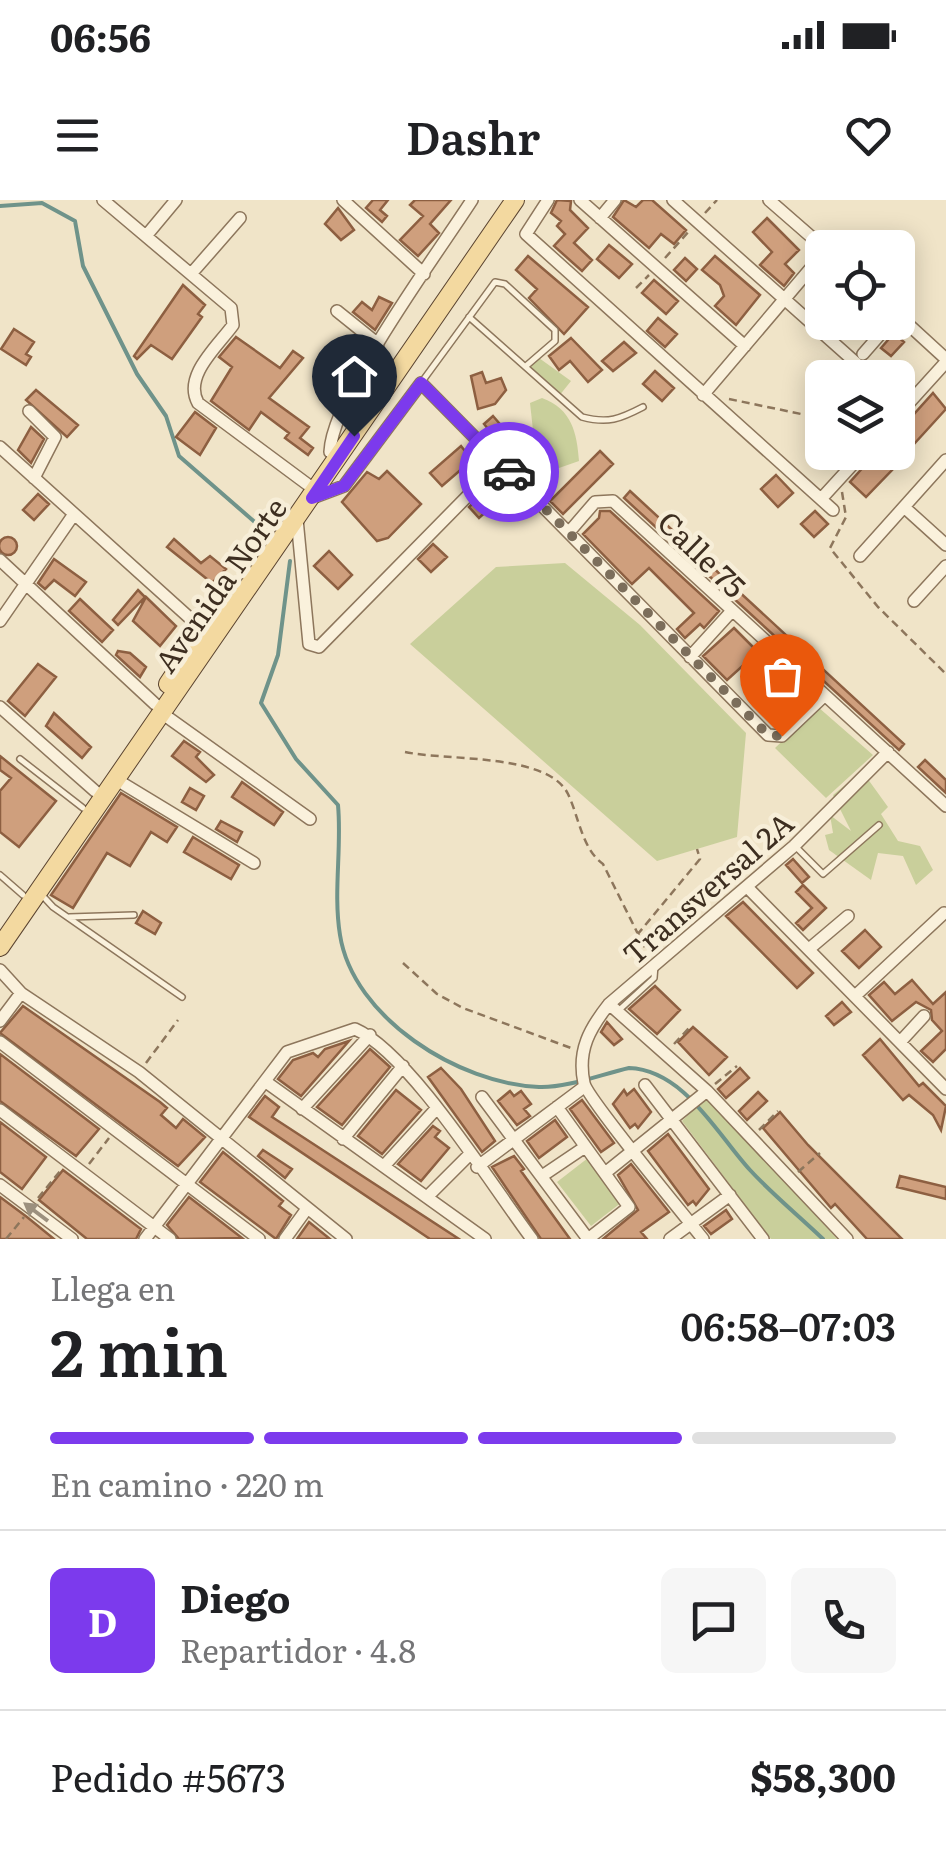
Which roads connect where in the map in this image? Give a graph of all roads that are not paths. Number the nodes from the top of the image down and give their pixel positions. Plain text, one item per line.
1 (103, 200) edge
2 (176, 200) edge
3 (342, 200) edge
4 (472, 200) edge
5 (504, 200) edge
6 (515, 200) edge
7 (548, 200) edge
8 (580, 200) edge
9 (614, 200) edge
10 (673, 200) edge
11 (769, 200) edge
12 (240, 218) dead end
13 (600, 218) junction
14 (805, 231) edge
15 (146, 236) junction
16 (191, 274) junction
17 (424, 274) junction
18 (805, 275) edge
19 (784, 300) junction
20 (337, 311) dead end
21 (469, 317) junction
22 (915, 331) edge
23 (875, 340) edge
24 (378, 344) junction
25 (745, 346) junction
26 (863, 354) dead end
27 (852, 360) edge
28 (946, 360) edge
29 (526, 366) junction
30 (421, 383) junction
31 (915, 391) edge
32 (703, 395) junction
33 (643, 407) dead end
34 (30, 411) dead end
35 (0, 447) edge
36 (330, 452) junction
37 (946, 460) edge
38 (500, 463) junction
39 (848, 470) edge
40 (941, 475) edge
41 (34, 478) junction
42 (310, 491) junction
43 (821, 498) junction
44 (904, 507) junction
45 (832, 510) dead end
46 (74, 514) junction
47 (297, 519) junction
48 (570, 531) junction
49 (946, 545) edge
50 (860, 556) dead end
51 (0, 560) edge
52 (946, 566) edge
53 (26, 584) junction
54 (914, 602) dead end
55 (730, 613) junction
56 (0, 621) edge
57 (203, 630) junction
58 (690, 656) junction
59 (823, 697) junction
60 (0, 707) edge
61 (159, 709) junction
62 (888, 752) junction
63 (20, 760) dead end
64 (116, 780) junction
65 (95, 791) junction
66 (946, 806) edge
67 (83, 808) junction
68 (310, 819) dead end
69 (879, 825) dead end
70 (794, 846) junction
71 (254, 863) dead end
72 (0, 876) edge
73 (746, 887) junction
74 (30, 893) junction
75 (944, 913) edge
76 (134, 914) dead end
77 (66, 916) junction
78 (848, 916) dead end
79 (0, 929) edge
80 (0, 948) edge
81 (809, 948) junction
82 (0, 970) edge
83 (22, 993) junction
84 (855, 996) junction
85 (182, 998) dead end
86 (614, 1008) junction
87 (924, 1016) dead end
88 (0, 1021) edge
89 (370, 1036) junction
90 (0, 1042) edge
91 (901, 1042) junction
92 (403, 1066) junction
93 (266, 1082) junction
94 (644, 1084) dead end
95 (584, 1087) junction
96 (946, 1090) edge
97 (703, 1094) junction
98 (482, 1096) dead end
99 (558, 1107) junction
100 (302, 1109) junction
101 (436, 1109) junction
102 (0, 1110) edge
103 (677, 1115) junction
104 (224, 1138) junction
105 (343, 1138) junction
106 (516, 1138) junction
107 (584, 1147) junction
108 (635, 1149) junction
109 (469, 1155) junction
110 (384, 1166) junction
111 (477, 1167) junction
112 (605, 1173) junction
113 (542, 1176) junction
114 (0, 1185) edge
115 (186, 1185) junction
116 (429, 1195) junction
117 (730, 1195) junction
118 (306, 1210) junction
119 (691, 1223) junction
120 (154, 1227) junction
121 (72, 1239) edge
122 (145, 1239) edge
123 (170, 1239) edge
124 (259, 1239) edge
125 (285, 1239) edge
126 (346, 1239) edge
127 (486, 1239) edge
128 (532, 1239) edge
129 (588, 1239) edge
130 (670, 1239) edge
131 (703, 1239) edge
132 (763, 1239) edge
133 (847, 1239) edge

1 - 15 street
2 - 15 street
3 - 17 street
4 - 17 street
5 - 36 main road, Avenida Norte
6 - 42 main road, Avenida Norte
7 - 32 street
8 - 13 street
9 - 13 street
10 - 19 street
11 - 14 street
12 - 16 street
13 - 25 street
15 - 16 street
16 - 42 street
17 - 24 street
18 - 19 street
19 - 25 street
19 - 27 street
20 - 24 street
21 - 29 lane
21 - 29 lane
21 - 30 lane
22 - 28 street
23 - 26 street
24 - 36 street
25 - 32 street
28 - 31 street
29 - 33 lane
30 - 38 street
30 - 42 street
32 - 43 street
34 - 41 street
35 - 41 street
36 - 42 main road, Avenida Norte
37 - 40 street
38 - 47 street
38 - 48 street
39 - 43 street
40 - 44 street
41 - 46 street
42 - 47 main road, Avenida Norte
42 - 57 main road, Avenida Norte
43 - 45 street
44 - 49 street
44 - 50 street
46 - 53 street
46 - 57 street
47 - 61 main road, Avenida Norte
48 - 55 street, Calle 75
48 - 58 street
51 - 53 street
52 - 54 street
53 - 56 street
53 - 61 street
55 - 58 street
55 - 59 street, Calle 75
57 - 61 main road, Avenida Norte
58 - 59 street
59 - 62 street, Calle 75
60 - 65 street
61 - 64 main road, Avenida Norte
61 - 65 main road, Avenida Norte
61 - 68 street
62 - 66 street, Calle 75
62 - 70 street, Transversal 2A
63 - 67 lane
64 - 71 street
64 - 74 main road, Avenida Norte
65 - 67 main road, Avenida Norte
67 - 74 main road, Avenida Norte
69 - 70 lane
70 - 73 street, Transversal 2A
72 - 74 lane
73 - 81 street
73 - 86 street, Transversal 2A
74 - 77 lane
74 - 79 main road, Avenida Norte
74 - 80 main road, Avenida Norte
75 - 84 street
76 - 77 lane
77 - 85 lane
78 - 81 street
81 - 84 street
82 - 83 street
83 - 88 street
83 - 104 street
84 - 91 street
86 - 95 street, Transversal 2A
86 - 97 street
87 - 91 street
89 - 92 street
89 - 93 street
89 - 100 street
90 - 115 street
91 - 96 street
92 - 101 street
92 - 105 street
93 - 100 street
93 - 104 street
94 - 103 street
95 - 99 street
95 - 108 street
97 - 103 street
97 - 133 street
98 - 106 street
99 - 106 street
99 - 107 street
100 - 105 street
101 - 109 street
101 - 110 street
102 - 120 street
103 - 108 street
103 - 117 street
104 - 115 street
104 - 118 street
105 - 110 street
106 - 111 street
106 - 113 street
107 - 112 street
107 - 113 street
108 - 112 street
108 - 119 street
109 - 111 street
109 - 116 street
110 - 116 street
111 - 128 street
112 - 129 street
113 - 129 street
121 -> 114 street
115 - 120 street
115 - 124 street
116 - 127 street
117 - 119 street
117 - 132 street
118 - 125 street
118 - 126 street
119 - 130 street
119 - 131 street
120 - 122 street
120 - 123 street

